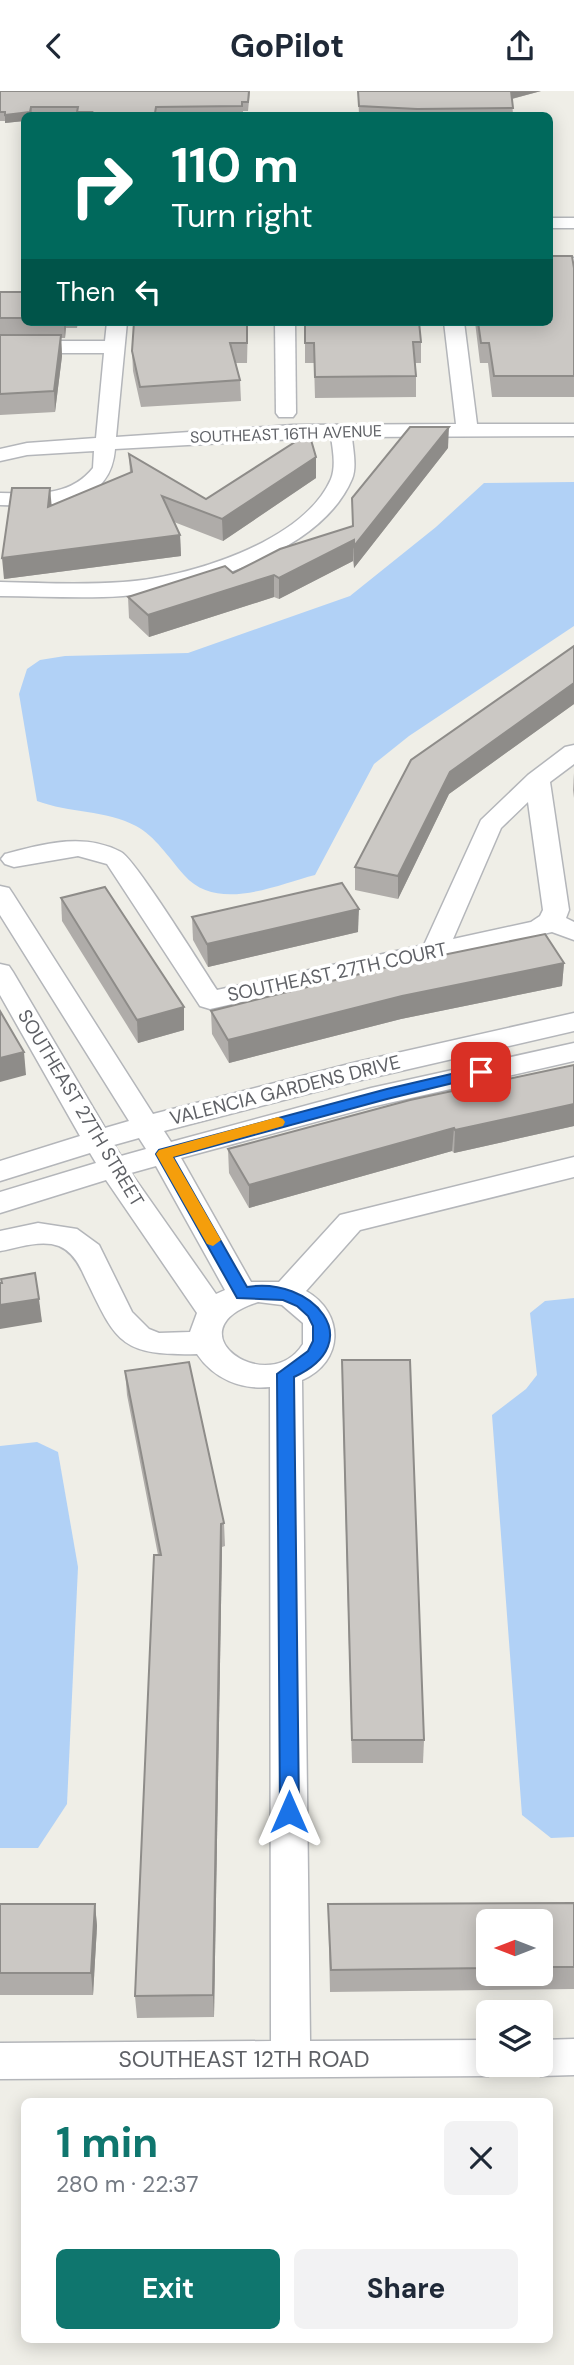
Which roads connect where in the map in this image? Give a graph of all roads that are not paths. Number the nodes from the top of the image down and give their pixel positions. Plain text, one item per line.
1 (553, 223) edge
2 (574, 223) edge
3 (553, 264) edge
4 (574, 264) edge
5 (117, 326) edge
6 (285, 326) edge
7 (454, 326) edge
8 (0, 347) edge
9 (114, 347) junction
10 (574, 411) edge
11 (286, 413) junction
12 (466, 421) junction
13 (574, 430) edge
14 (341, 431) junction
15 (13, 432) dead end
16 (106, 435) junction
17 (0, 455) edge
18 (0, 499) edge
19 (0, 589) edge
20 (574, 752) edge
21 (537, 780) junction
22 (7, 854) edge
23 (0, 893) edge
24 (562, 926) edge
25 (10, 927) edge
26 (435, 950) junction
27 (0, 972) edge
28 (574, 1022) edge
29 (574, 1052) edge
30 (146, 1126) junction
31 (97, 1141) junction
32 (164, 1154) junction
33 (574, 1167) edge
34 (113, 1168) junction
35 (0, 1171) edge
36 (0, 1203) edge
37 (0, 1241) edge
38 (243, 1294) junction
39 (286, 1294) junction
40 (212, 1312) junction
41 (205, 1343) junction
42 (286, 1374) junction
43 (574, 2057) edge
44 (476, 2058) edge
45 (553, 2058) edge
46 (291, 2059) junction
47 (0, 2061) edge

1 - 2 street
3 - 4 street
5 - 9 street
6 - 11 street
7 - 12 street
8 - 9 street
9 - 16 street
10 - 12 street, SOUTHEAST 16TH AVENUE
11 - 12 street, SOUTHEAST 16TH AVENUE
11 - 16 street, SOUTHEAST 16TH AVENUE
12 - 13 street, SOUTHEAST 16TH AVENUE
12 - 14 street, SOUTHEAST 16TH AVENUE
14 - 16 street, SOUTHEAST 16TH AVENUE
14 - 19 street
15 - 16 street, SOUTHEAST 16TH AVENUE
16 - 17 street, SOUTHEAST 16TH AVENUE
16 - 18 street
20 - 21 street
21 - 24 street, SOUTHEAST 27TH COURT
21 - 26 street
22 - 23 street
22 - 26 street, SOUTHEAST 27TH COURT
23 - 25 street
24 - 26 street, SOUTHEAST 27TH COURT
25 - 30 street
27 - 31 street, SOUTHEAST 27TH STREET
28 - 30 street, VALENCIA GARDENS DRIVE
29 - 32 street, VALENCIA GARDENS DRIVE
30 - 31 street, VALENCIA GARDENS DRIVE
30 - 32 street
31 - 34 street, SOUTHEAST 27TH STREET
31 - 35 street, VALENCIA GARDENS DRIVE
32 - 34 street, VALENCIA GARDENS DRIVE
32 - 38 street
33 - 39 street
34 - 36 street, VALENCIA GARDENS DRIVE
34 - 40 street, SOUTHEAST 27TH STREET
37 - 41 street
38 - 39 street
38 - 40 street
39 - 42 street
40 - 41 street
41 - 42 street
42 - 46 street
43 - 45 street
44 - 46 street, SOUTHEAST 12TH ROAD
46 - 47 street, SOUTHEAST 12TH ROAD

